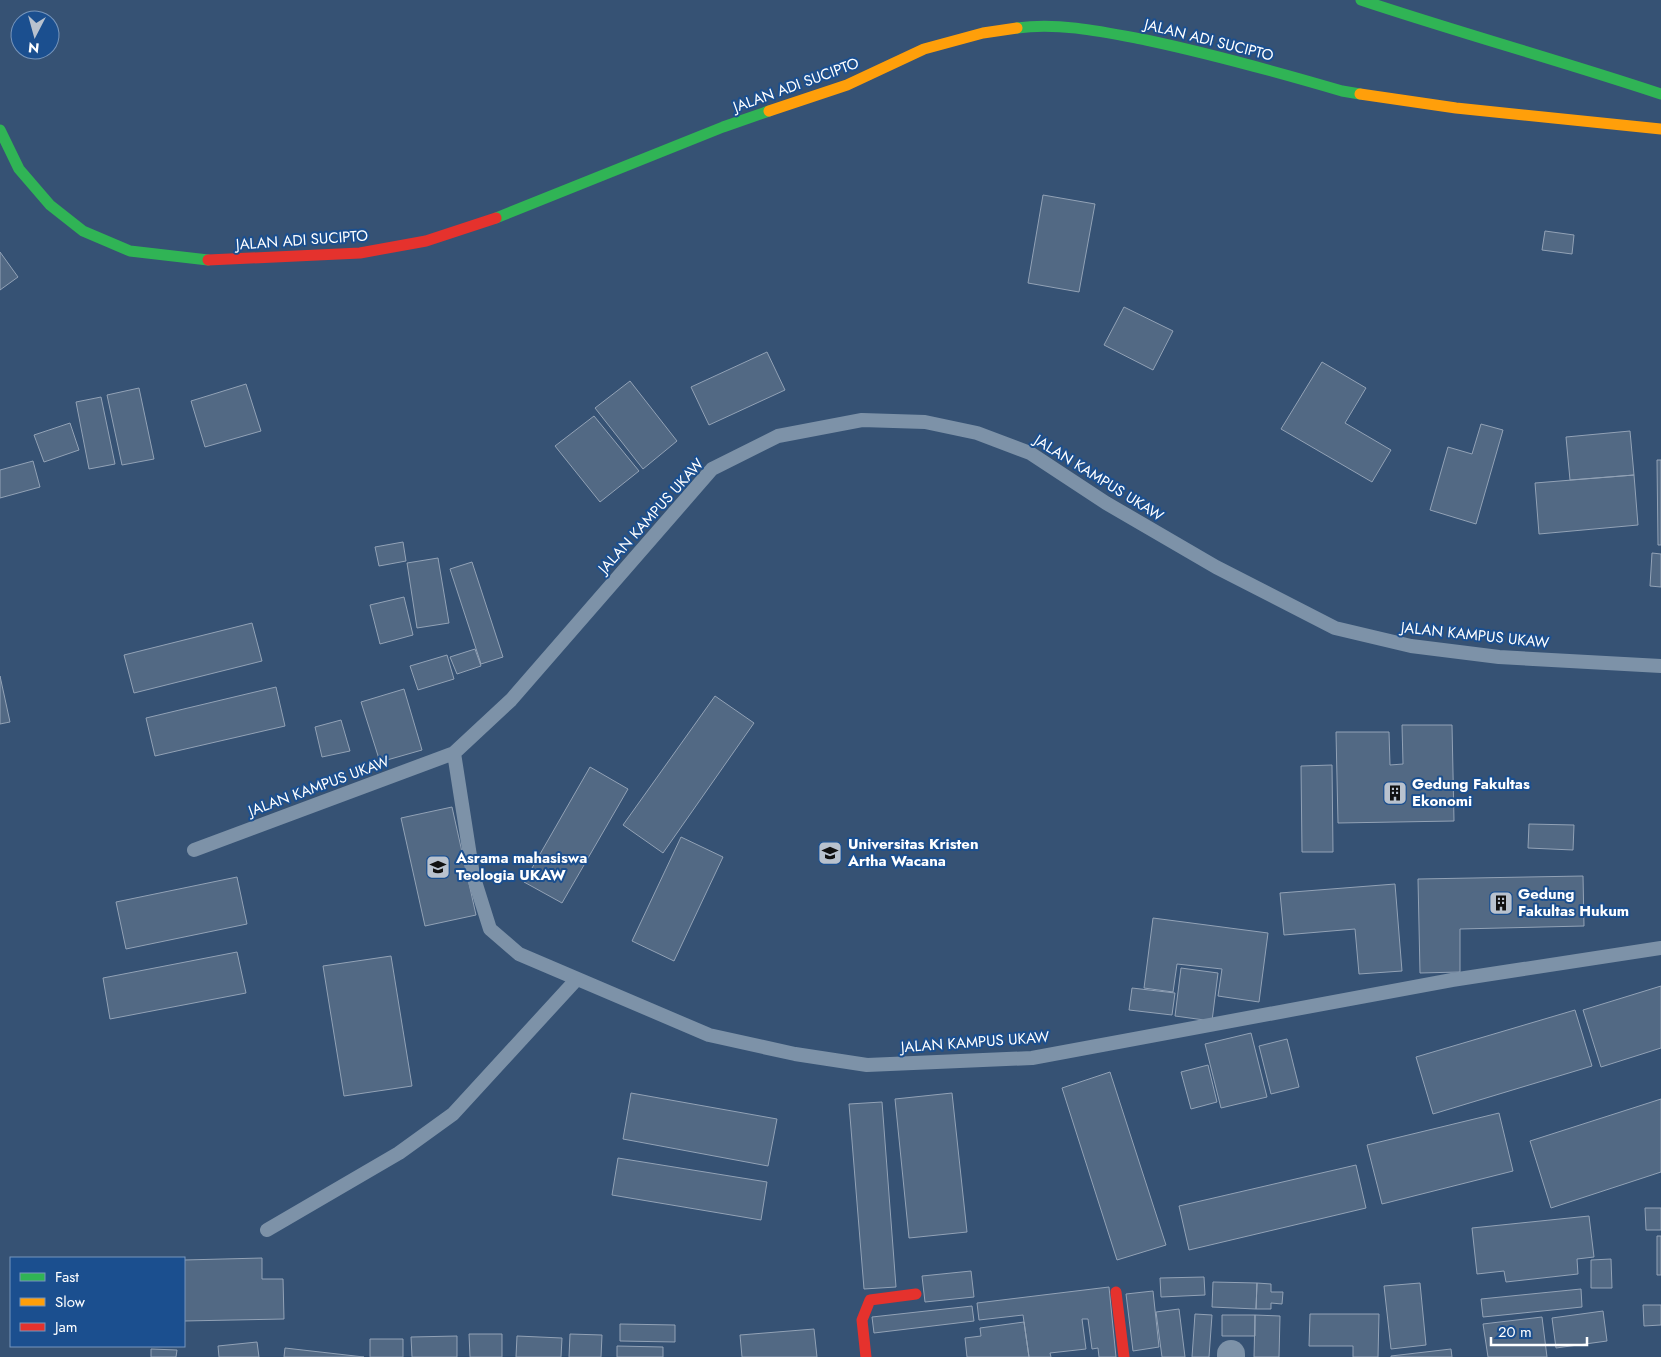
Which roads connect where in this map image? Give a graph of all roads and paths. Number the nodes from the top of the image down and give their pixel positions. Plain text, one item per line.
1 (1361, 0) edge
2 (1661, 94) edge
3 (1661, 129) edge
4 (0, 130) edge
5 (1661, 666) edge
6 (454, 754) junction
7 (194, 850) dead end
8 (1661, 948) edge
9 (576, 980) junction
10 (267, 1230) dead end
11 (1116, 1292) dead end
12 (916, 1294) dead end
13 (866, 1357) edge
14 (1124, 1357) edge

1 - 2 main road
3 - 4 main road, JALAN ADI SUCIPTO
5 - 6 lane, JALAN KAMPUS UKAW
6 - 7 lane, JALAN KAMPUS UKAW
6 - 9 lane, JALAN KAMPUS UKAW
8 - 9 lane, JALAN KAMPUS UKAW
9 - 10 lane
11 - 14 main road
12 - 13 main road

